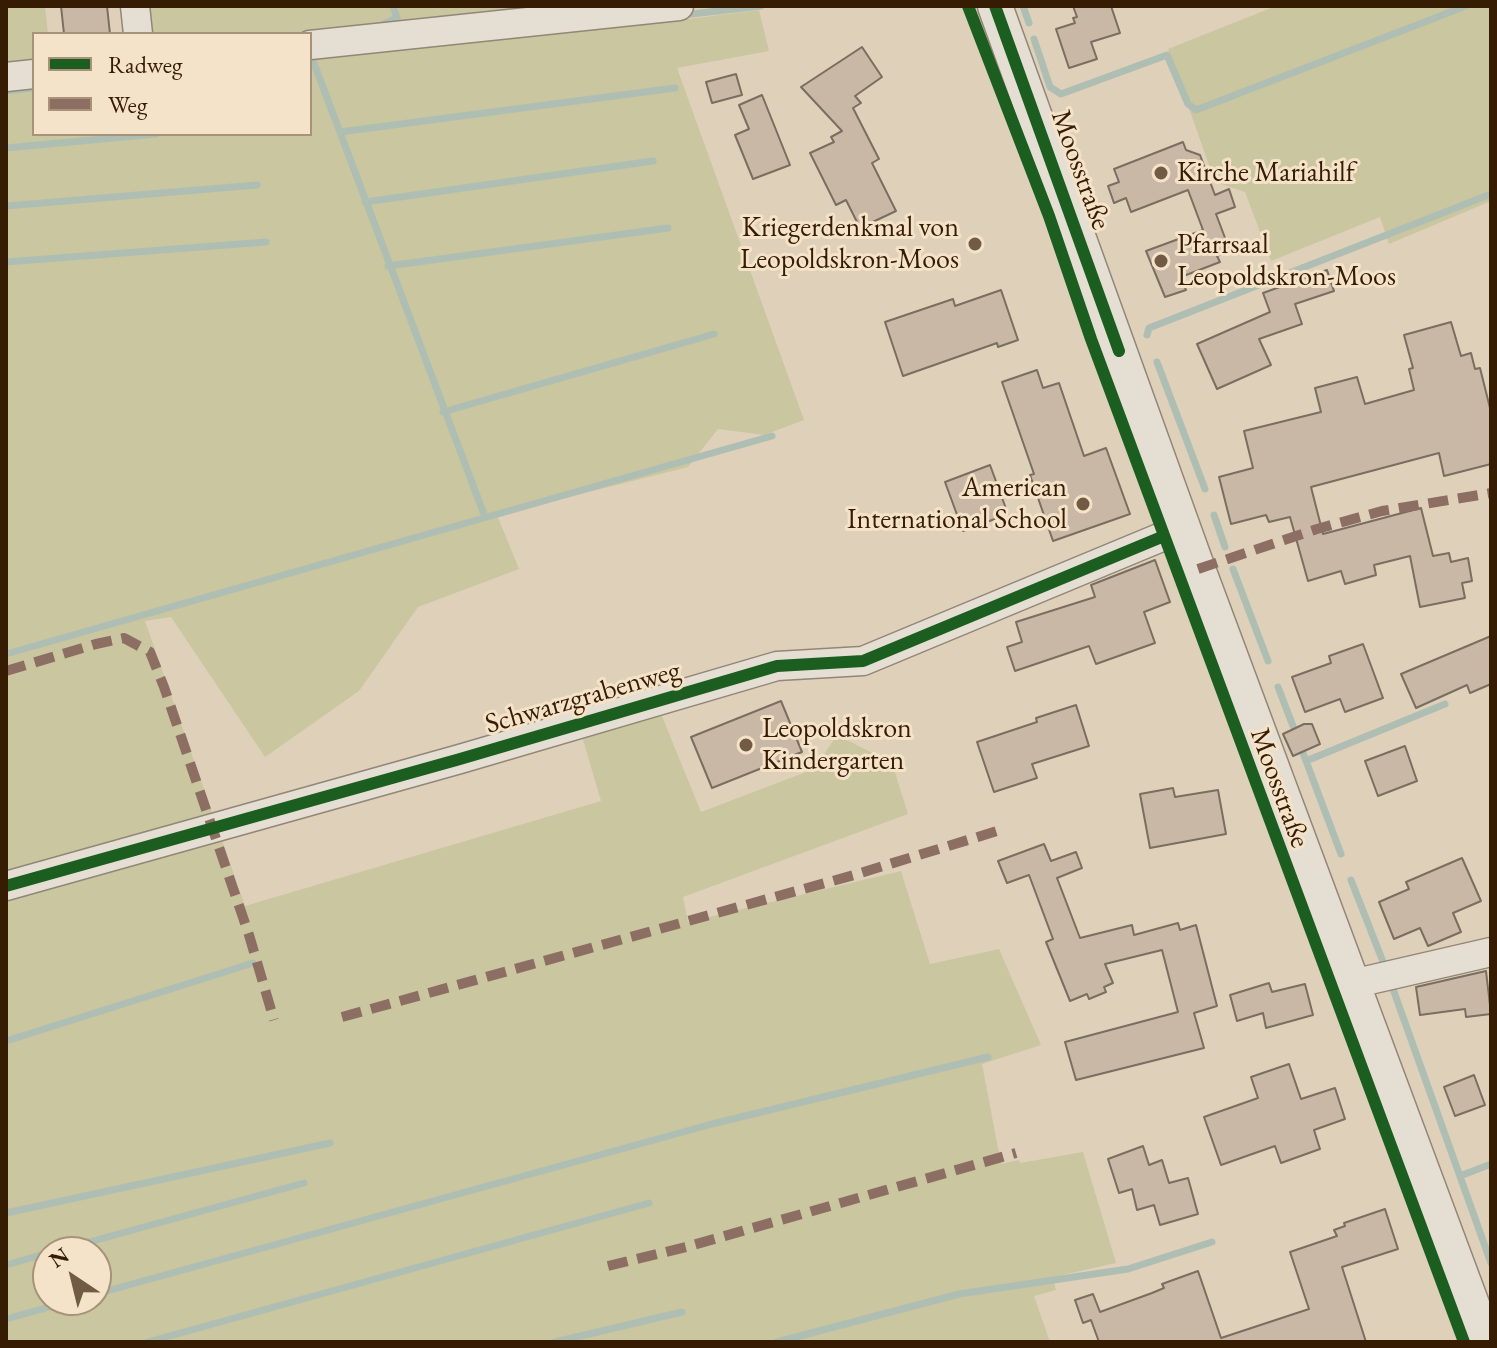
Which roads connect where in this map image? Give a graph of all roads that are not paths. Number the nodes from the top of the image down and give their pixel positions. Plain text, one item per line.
1 (135, 6) edge
2 (679, 6) edge
3 (995, 6) edge
4 (138, 32) edge
5 (312, 45) edge
6 (32, 74) edge
7 (6, 77) edge
8 (1183, 530) junction
9 (6, 886) edge
10 (1491, 952) edge
11 (1352, 984) junction
12 (1484, 1322) edge

1 - 4 street
2 - 5 street
3 - 8 street, Moosstraße
6 - 7 street
8 - 9 street, Schwarzgrabenweg
8 - 11 street, Moosstraße
10 - 11 street
11 - 12 street, Moosstraße

